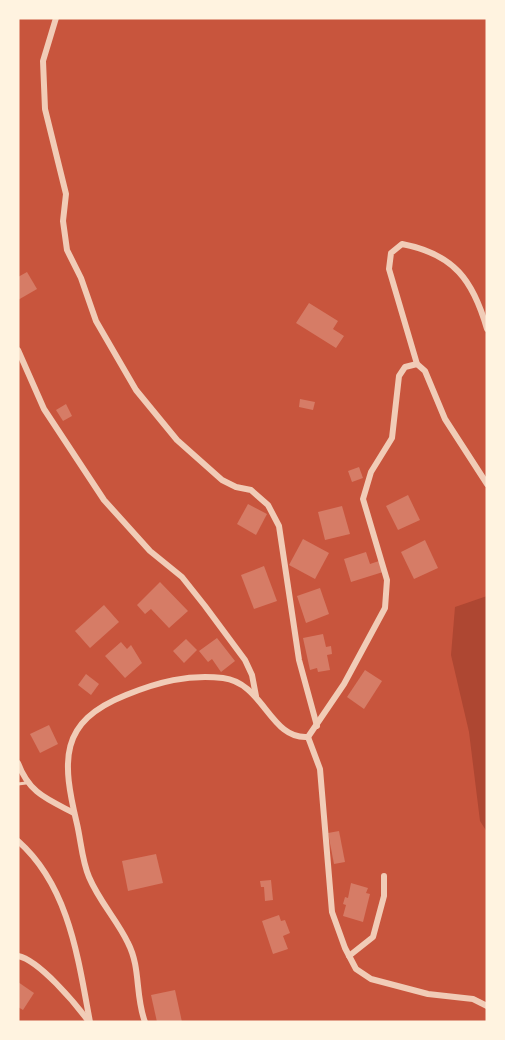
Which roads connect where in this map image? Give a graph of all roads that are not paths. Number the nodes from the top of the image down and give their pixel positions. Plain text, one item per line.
1 (56, 18) edge
2 (487, 328) edge
3 (18, 350) edge
4 (417, 364) junction
5 (487, 484) edge
6 (256, 696) junction
7 (317, 727) junction
8 (308, 737) junction
9 (18, 763) edge
10 (26, 783) junction
11 (18, 784) edge
12 (74, 813) junction
13 (18, 841) edge
14 (384, 876) dead end
15 (18, 956) edge
16 (349, 956) junction
17 (487, 1006) edge
18 (90, 1022) edge
19 (145, 1022) edge

1 - 7 street
2 - 4 street
3 - 6 street
4 - 5 street
4 - 7 street
6 - 8 street
6 - 12 street
7 - 8 street
8 - 16 street
9 - 10 street
10 - 11 lane
10 - 12 street
12 - 19 street
13 - 18 street
14 - 16 street
15 - 18 street
16 - 17 street

